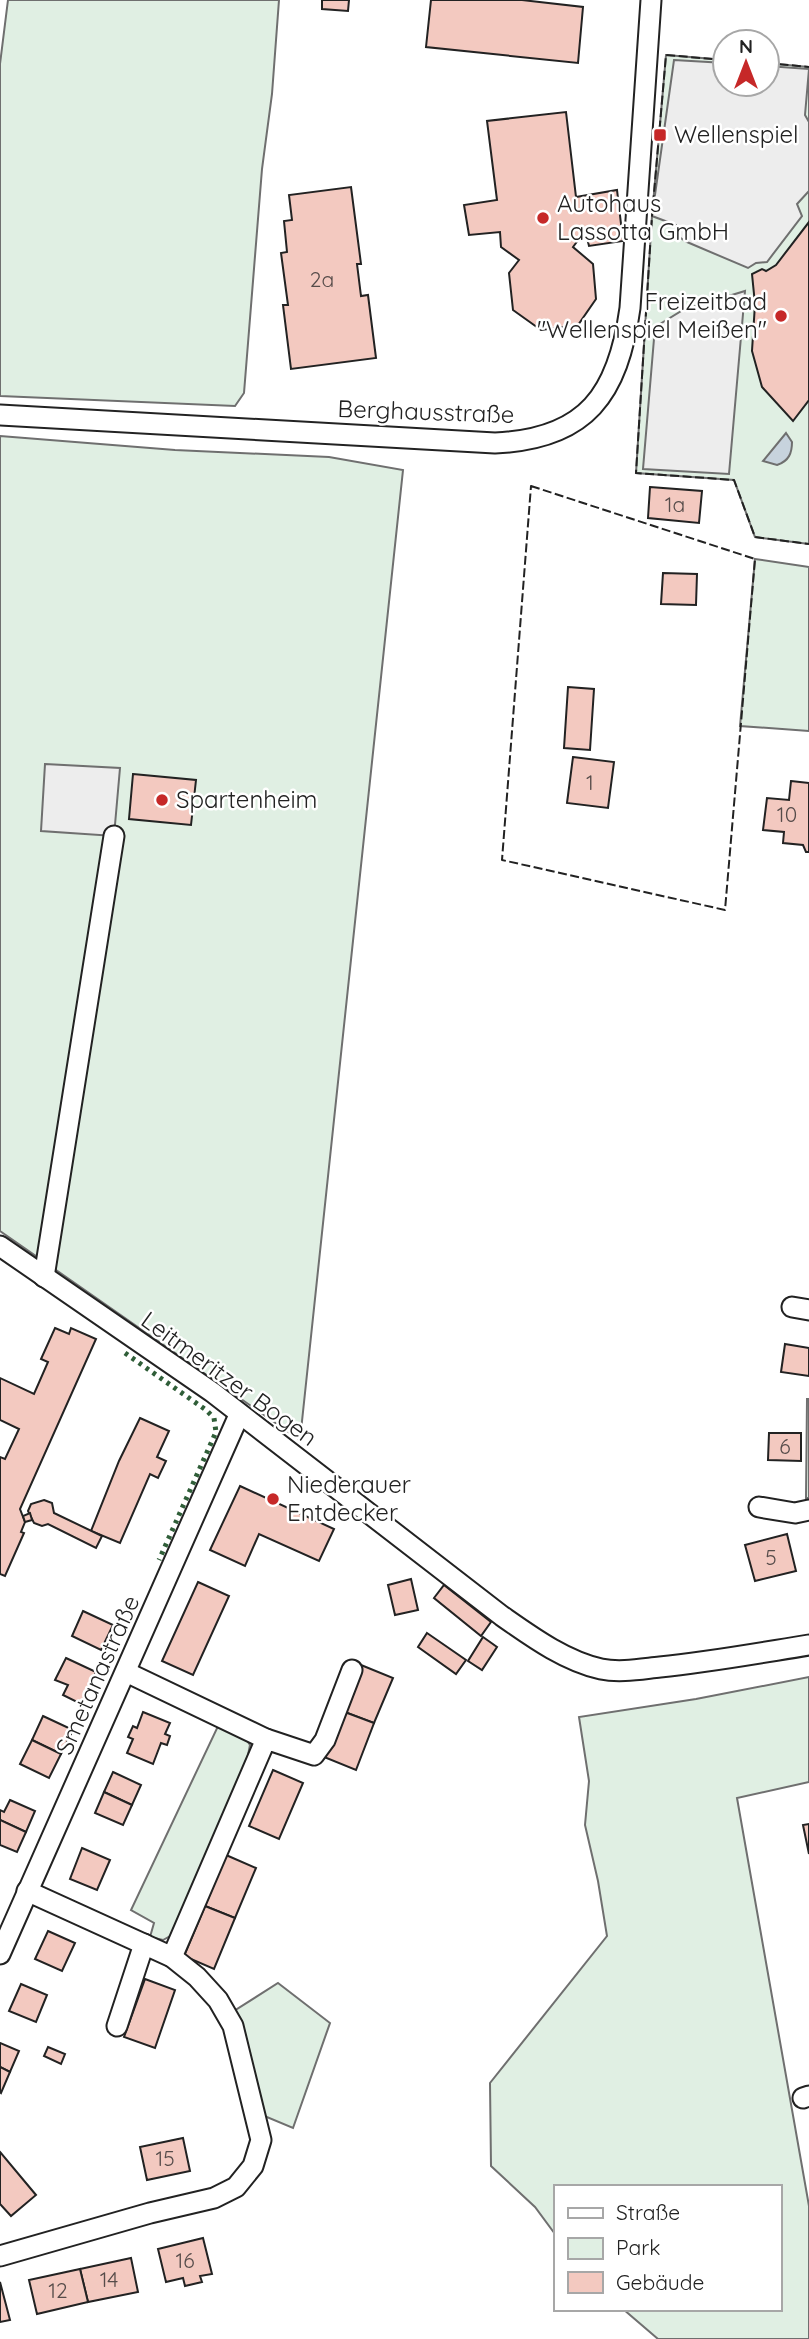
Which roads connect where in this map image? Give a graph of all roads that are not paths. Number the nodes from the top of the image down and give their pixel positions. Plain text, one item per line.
1 (651, 0) edge
2 (0, 415) edge
3 (114, 836) dead end
4 (0, 1246) edge
5 (44, 1277) junction
6 (239, 1415) junction
7 (759, 1507) dead end
8 (809, 1510) edge
9 (809, 1645) edge
10 (352, 1670) dead end
11 (126, 1672) junction
12 (266, 1740) junction
13 (27, 1891) junction
14 (144, 1944) junction
15 (0, 1954) edge
16 (172, 1957) junction
17 (117, 2026) dead end
18 (0, 2256) edge

1 - 2 street, Berghausstraße
3 - 5 street
4 - 5 street, Leitmeritzer Bogen
5 - 6 street, Leitmeritzer Bogen
6 - 9 street, Leitmeritzer Bogen
6 - 11 street, Smetanastraße
7 - 8 street
10 - 12 street
11 - 12 street
11 - 13 street, Smetanastraße
12 - 16 street
13 - 14 street
13 - 15 street, Smetanastraße
14 - 16 street
14 - 17 street
16 - 18 street

